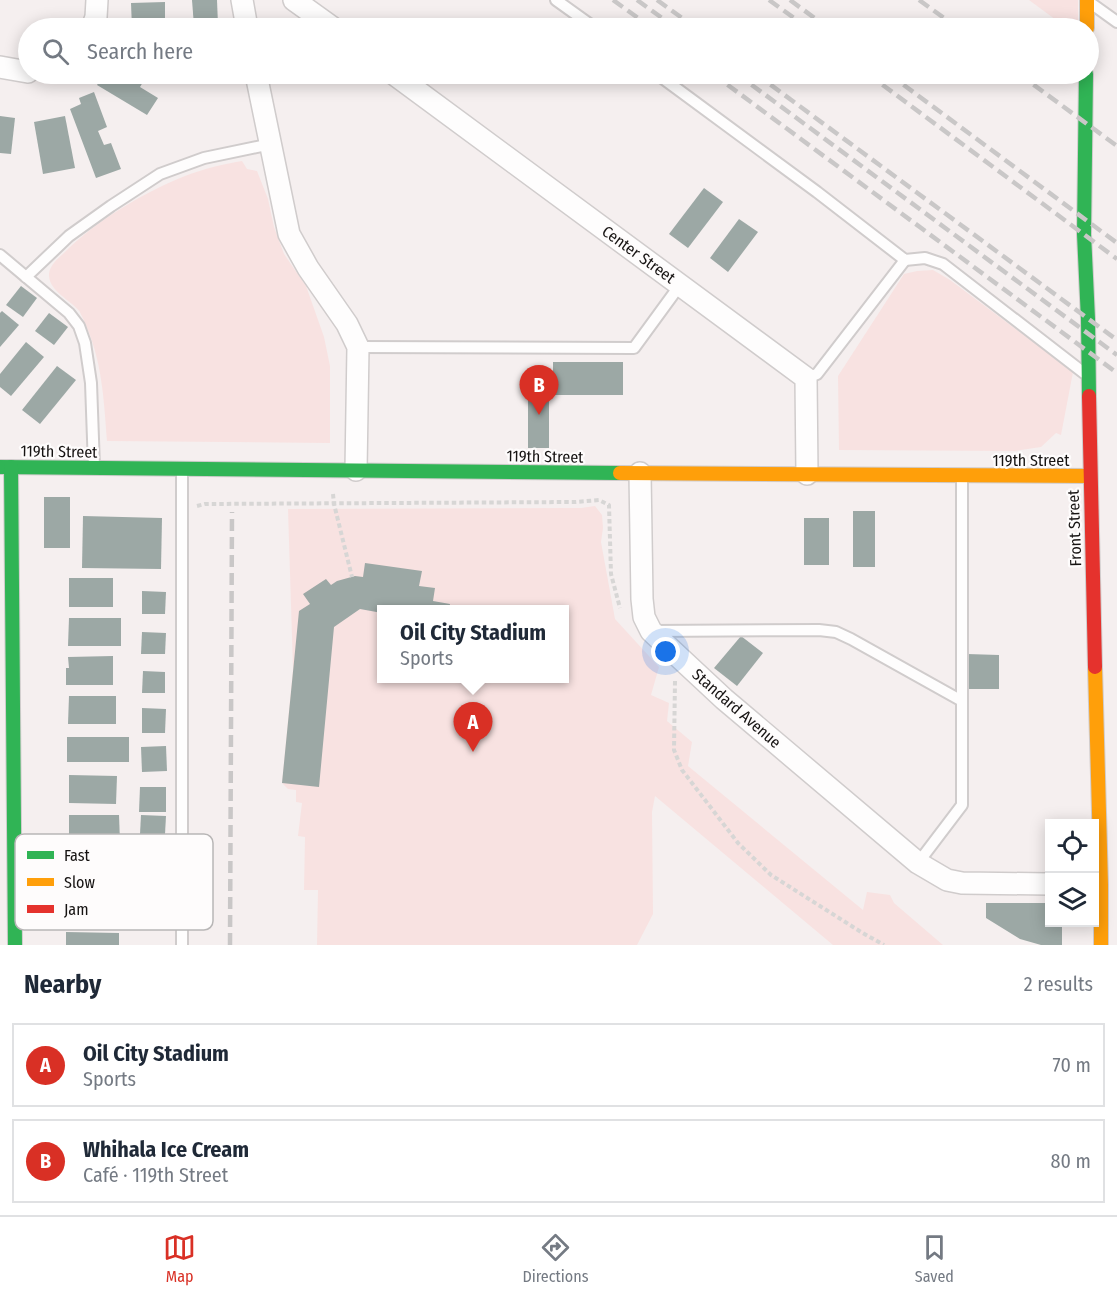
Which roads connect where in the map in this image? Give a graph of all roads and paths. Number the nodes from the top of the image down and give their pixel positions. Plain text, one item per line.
1 (97, 0) edge
2 (242, 0) edge
3 (294, 0) edge
4 (556, 0) edge
5 (1087, 0) edge
6 (96, 18) edge
7 (246, 18) edge
8 (319, 18) edge
9 (581, 18) edge
10 (1087, 18) edge
11 (1117, 22) edge
12 (0, 67) edge
13 (18, 70) edge
14 (258, 84) edge
15 (408, 84) edge
16 (671, 84) edge
17 (1086, 84) edge
18 (271, 144) junction
19 (0, 255) edge
20 (905, 260) junction
21 (26, 277) junction
22 (680, 285) junction
23 (358, 347) junction
24 (1088, 376) junction
25 (806, 378) junction
26 (0, 457) edge
27 (6, 467) edge
28 (94, 467) junction
29 (182, 468) junction
30 (356, 470) junction
31 (640, 473) junction
32 (807, 474) junction
33 (962, 476) junction
34 (1089, 476) junction
35 (333, 494) dead end
36 (599, 500) dead end
37 (334, 504) junction
38 (182, 509) junction
39 (352, 577) dead end
40 (6, 626) edge
41 (651, 631) junction
42 (675, 675) dead end
43 (962, 700) junction
44 (7, 810) edge
45 (182, 834) edge
46 (918, 862) junction
47 (1098, 873) edge
48 (1045, 884) edge
49 (1099, 905) edge
50 (15, 945) edge
51 (884, 945) edge
52 (1101, 945) edge

1 - 6 street
2 - 7 street
3 - 8 street
4 - 9 lane
5 - 10 street
5 - 11 lane
12 - 13 street
14 - 18 street
15 - 22 street, Center Street
16 - 20 lane
17 - 24 street, Front Street
18 - 21 lane
18 - 23 street
19 - 21 lane
20 - 24 lane
20 - 25 lane
21 - 28 lane
22 - 23 lane
22 - 25 street, Center Street
23 - 30 street
24 - 34 street, Front Street
25 - 32 street
26 - 27 street
27 - 28 street, 119th Street
27 - 40 street
28 - 29 street, 119th Street
29 - 30 street, 119th Street
29 - 38 lane
30 - 31 street, 119th Street
31 - 32 street, 119th Street
31 - 41 street
32 - 33 street, 119th Street
33 - 34 street, 119th Street
33 - 43 lane
34 - 47 street, Front Street
35 - 37 path
36 - 37 path
37 - 38 path
37 - 39 path
38 - 45 lane
40 - 44 street
41 - 43 lane
41 - 46 street, Standard Avenue
42 - 51 path
43 - 46 lane
44 - 50 street
46 - 48 street, Standard Avenue
49 - 52 street, Front Street

